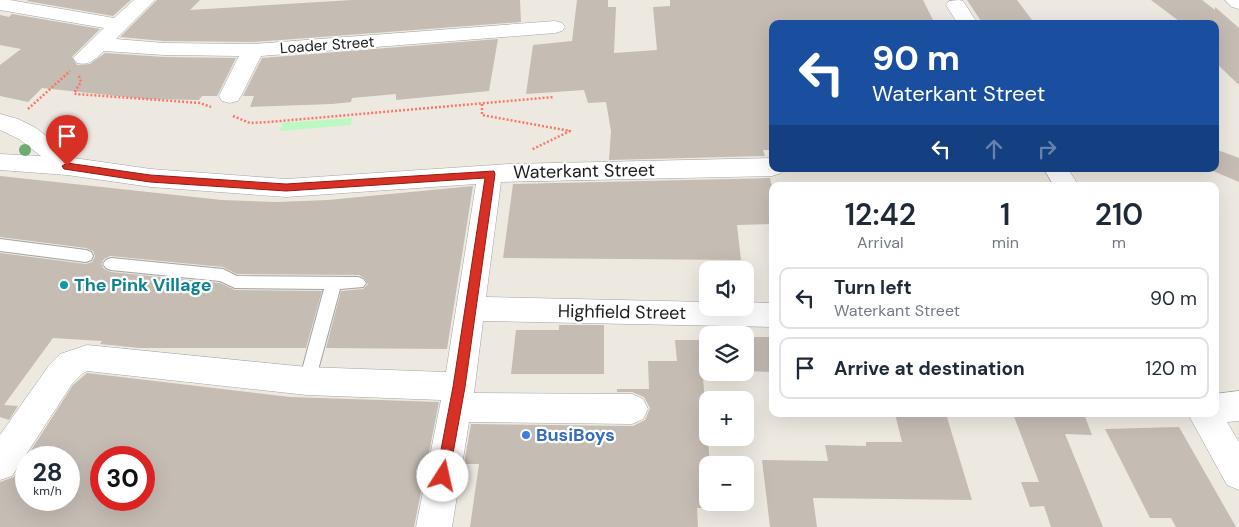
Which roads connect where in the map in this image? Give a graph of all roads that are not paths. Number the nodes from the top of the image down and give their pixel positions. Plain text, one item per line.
1 (145, 0) edge
2 (1235, 0) edge
3 (1239, 3) edge
4 (0, 4) edge
5 (956, 5) dead end
6 (965, 20) edge
7 (119, 25) junction
8 (555, 27) dead end
9 (253, 50) junction
10 (229, 105) road end
11 (11, 125) edge
12 (0, 149) edge
13 (0, 162) edge
14 (67, 166) junction
15 (769, 167) edge
16 (490, 174) junction
17 (0, 245) edge
18 (86, 256) dead end
19 (111, 264) dead end
20 (334, 282) junction
21 (358, 283) dead end
22 (471, 309) junction
23 (769, 315) edge
24 (307, 381) junction
25 (457, 397) junction
26 (1239, 406) edge
27 (1219, 408) edge
28 (632, 409) dead end
29 (1206, 417) edge
30 (0, 464) edge
31 (1239, 472) edge
32 (434, 527) edge

1 - 7 street
2 - 3 street
4 - 7 street
5 - 6 street
7 - 9 street, Loader Street
8 - 9 street, Loader Street
9 - 10 street
11 - 12 street
11 - 14 street
13 - 14 street, Waterkant Street
14 - 16 street, Waterkant Street
15 - 16 street, Waterkant Street
16 - 22 street
17 - 18 lane
19 - 20 lane
20 - 21 lane
20 - 24 lane
22 - 23 street, Highfield Street
22 - 25 street
24 - 25 street
24 - 30 street
25 - 28 street
25 - 32 street
26 - 27 street
29 - 31 street

